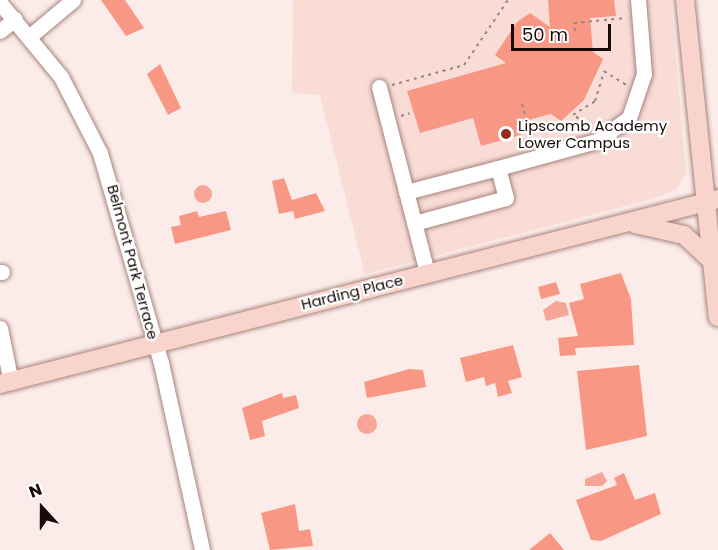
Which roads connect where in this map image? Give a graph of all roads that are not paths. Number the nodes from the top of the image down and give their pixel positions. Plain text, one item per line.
1 (73, 0) edge
2 (686, 0) edge
3 (0, 3) edge
4 (633, 4) edge
5 (15, 19) junction
6 (0, 31) edge
7 (30, 36) junction
8 (384, 92) road end
9 (498, 168) junction
10 (406, 192) junction
11 (711, 201) edge
12 (625, 222) junction
13 (414, 223) junction
14 (711, 260) junction
15 (427, 273) junction
16 (718, 316) edge
17 (0, 328) edge
18 (155, 344) junction
19 (5, 383) edge
20 (202, 550) edge

1 - 7 street
2 - 11 main road
3 - 5 street, Belmont Park Terrace
4 - 9 street
5 - 6 street
5 - 7 street, Belmont Park Terrace
7 - 18 street, Belmont Park Terrace
8 - 10 street
9 - 10 street
9 - 13 street
10 - 13 street
11 - 12 main road, Harding Place
11 - 14 main road
12 - 14 main road
12 - 15 main road, Harding Place
13 - 15 street
14 - 16 main road
15 - 18 main road, Harding Place
17 - 19 street
18 - 19 main road, Harding Place
18 - 20 street, Belmont Park Terrace

